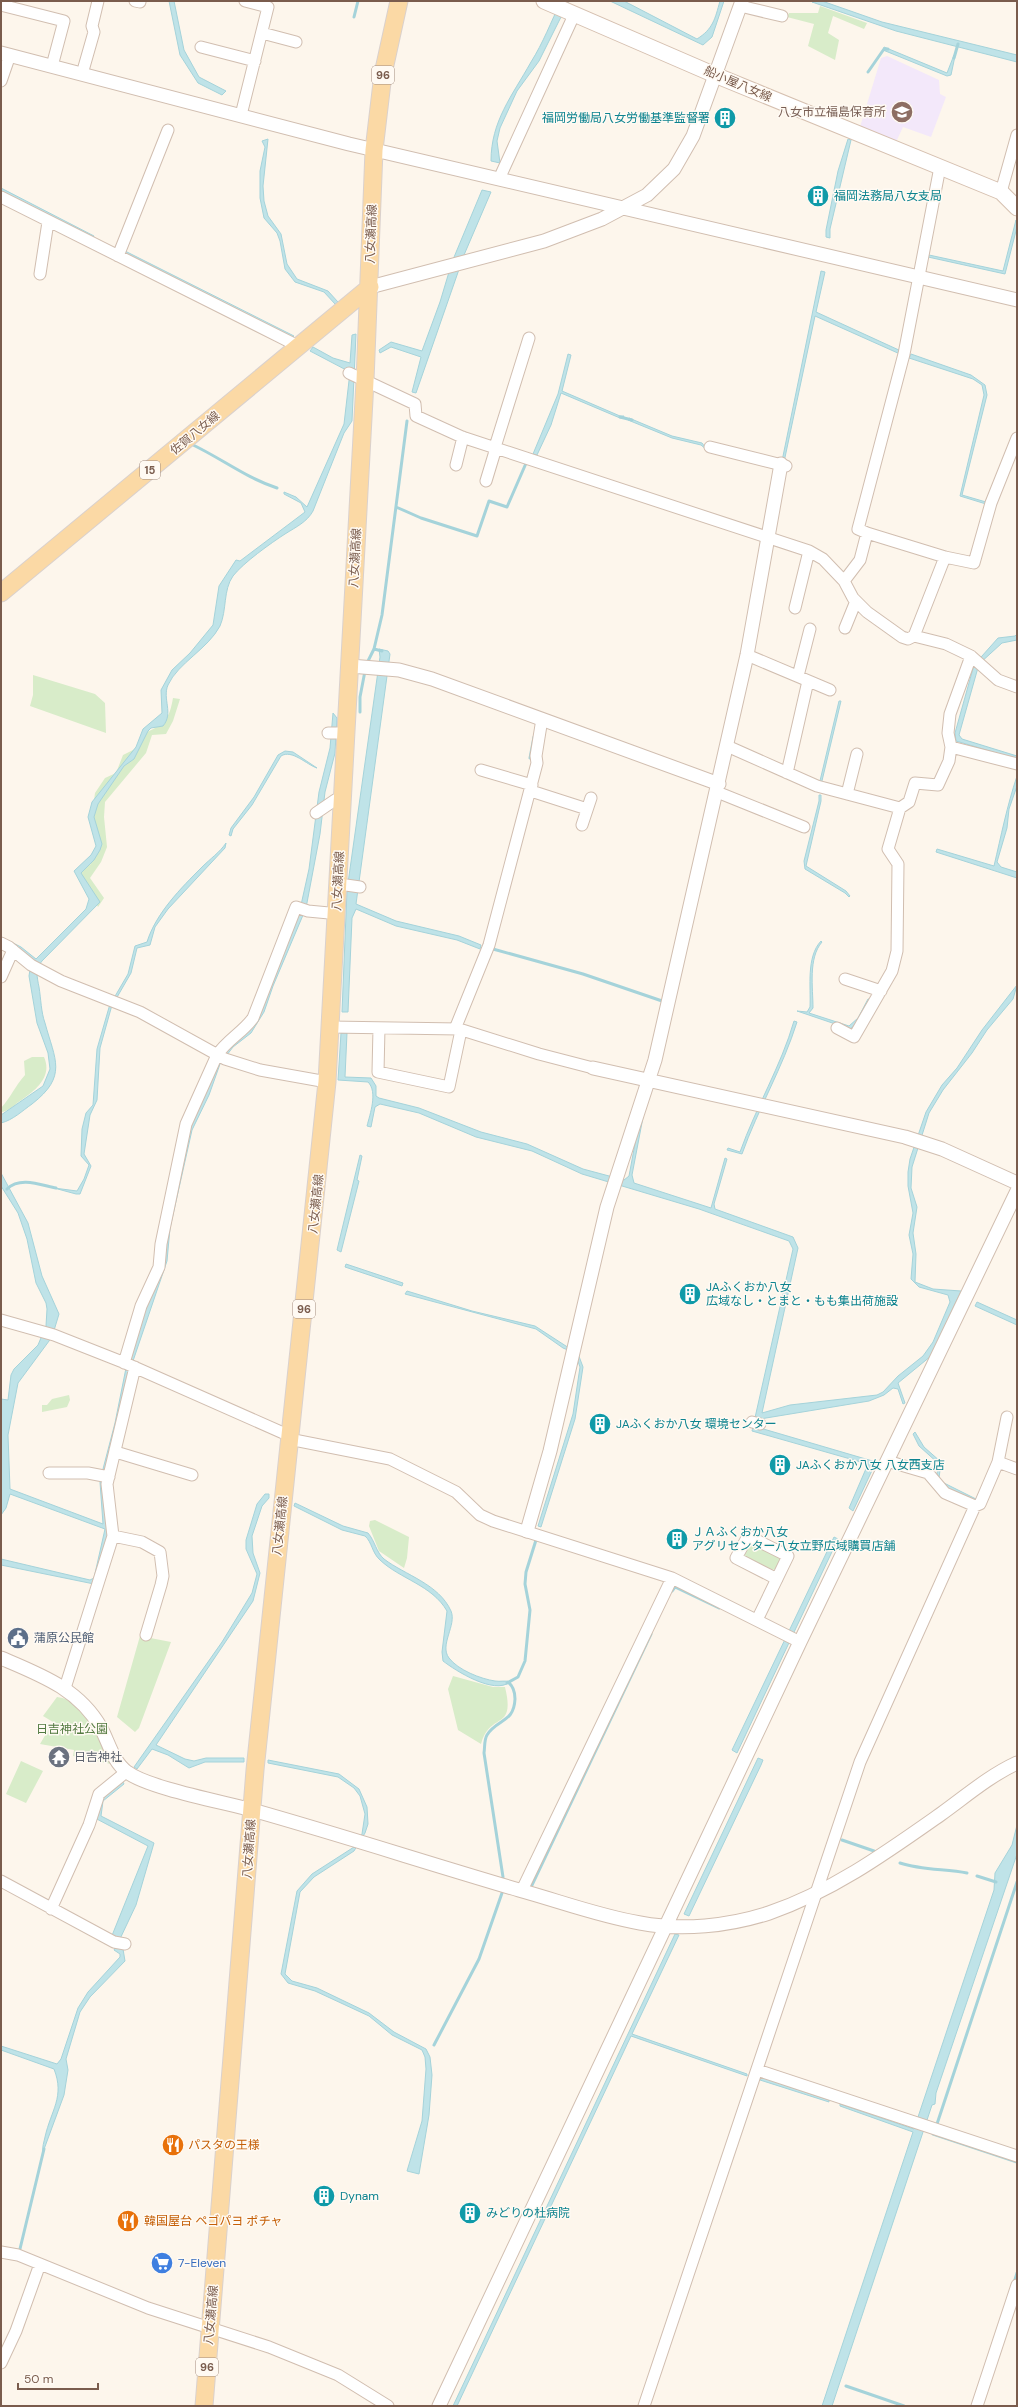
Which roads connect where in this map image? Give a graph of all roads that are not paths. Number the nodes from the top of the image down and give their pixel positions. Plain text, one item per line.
1 (98, 1) edge
2 (245, 1) edge
3 (399, 1) edge
4 (544, 1) edge
5 (741, 4) edge
6 (1, 5) edge
7 (19, 5) edge
8 (574, 15) junction
9 (782, 16) dead end
10 (262, 33) junction
11 (296, 42) dead end
12 (201, 47) dead end
13 (5, 54) edge
14 (255, 61) junction
15 (52, 66) junction
16 (82, 74) junction
17 (715, 75) junction
18 (1, 82) edge
19 (241, 115) junction
20 (168, 130) dead end
21 (1017, 135) edge
22 (374, 150) junction
23 (940, 167) junction
24 (499, 179) junction
25 (1002, 192) junction
26 (1, 197) edge
27 (41, 205) dead end
28 (1016, 206) edge
29 (624, 209) junction
30 (38, 217) junction
31 (48, 222) junction
32 (97, 234) dead end
33 (94, 245) junction
34 (118, 256) junction
35 (40, 274) dead end
36 (920, 276) junction
37 (370, 287) junction
38 (1017, 300) edge
39 (529, 338) dead end
40 (298, 346) junction
41 (356, 376) junction
42 (463, 437) junction
43 (1017, 438) edge
44 (496, 447) junction
45 (710, 447) dead end
46 (456, 465) dead end
47 (784, 465) joint
48 (486, 481) dead end
49 (867, 533) junction
50 (768, 537) junction
51 (809, 551) junction
52 (945, 557) junction
53 (844, 581) junction
54 (1, 593) edge
55 (856, 601) junction
56 (796, 608) dead end
57 (845, 628) dead end
58 (810, 629) dead end
59 (914, 636) junction
60 (747, 654) junction
61 (976, 660) junction
62 (355, 666) junction
63 (803, 679) junction
64 (1017, 687) edge
65 (830, 690) dead end
66 (542, 719) junction
67 (727, 746) junction
68 (951, 747) junction
69 (857, 754) dead end
70 (1017, 764) edge
71 (481, 770) dead end
72 (787, 773) junction
73 (531, 788) junction
74 (718, 788) junction
75 (847, 794) junction
76 (591, 798) dead end
77 (335, 800) dead end
78 (900, 808) junction
79 (587, 809) junction
80 (319, 811) dead end
81 (582, 825) dead end
82 (804, 827) dead end
83 (346, 885) dead end
84 (360, 887) dead end
85 (329, 913) dead end
86 (1, 943) edge
87 (13, 950) junction
88 (1, 977) edge
89 (845, 979) dead end
90 (876, 989) junction
91 (330, 1027) junction
92 (379, 1028) junction
93 (837, 1028) dead end
94 (457, 1029) junction
95 (220, 1056) junction
96 (593, 1068) joint
97 (650, 1080) junction
98 (328, 1082) junction
99 (1017, 1183) edge
100 (1017, 1191) edge
101 (1, 1320) edge
102 (129, 1365) junction
103 (1008, 1417) dead end
104 (290, 1438) junction
105 (115, 1450) junction
106 (887, 1461) junction
107 (998, 1462) junction
108 (1017, 1469) edge
109 (49, 1473) dead end
110 (192, 1475) dead end
111 (109, 1477) junction
112 (975, 1506) junction
113 (527, 1531) junction
114 (113, 1536) junction
115 (672, 1578) junction
116 (777, 1579) junction
117 (757, 1620) junction
118 (146, 1635) dead end
119 (800, 1642) junction
120 (1, 1658) edge
121 (65, 1688) junction
122 (1017, 1763) edge
123 (130, 1774) junction
124 (252, 1810) junction
125 (1, 1881) edge
126 (522, 1890) junction
127 (816, 1893) junction
128 (51, 1909) junction
129 (665, 1926) junction
130 (121, 1943) dead end
131 (757, 2070) junction
132 (1017, 2156) edge
133 (1, 2252) edge
134 (40, 2264) junction
135 (1017, 2285) edge
136 (210, 2328) junction
137 (1, 2363) edge
138 (204, 2406) edge
139 (388, 2406) edge
140 (439, 2406) edge
141 (644, 2406) edge
142 (977, 2406) edge

1 - 16 street
2 - 10 street
3 - 22 main road, 八女瀬高線 / 96
4 - 8 main road, 船小屋八女線
5 - 9 street
5 - 17 street
6 - 7 street
7 - 15 street
8 - 17 main road, 船小屋八女線
8 - 24 street
10 - 11 street
10 - 14 street
12 - 14 street
13 - 15 street
13 - 18 street
14 - 19 street
15 - 16 street
16 - 19 street
17 - 23 main road, 船小屋八女線
17 - 29 street
19 - 22 street
20 - 34 street
21 - 25 street
22 - 24 street
22 - 37 main road, 八女瀬高線 / 96
23 - 25 main road, 船小屋八女線
23 - 36 street
24 - 29 street
25 - 28 main road, 船小屋八女線
26 - 30 street
27 - 30 street
29 - 36 street
29 - 37 street
30 - 31 street
31 - 33 street
31 - 35 street
32 - 33 street
33 - 34 street
34 - 40 street
36 - 38 street
36 - 49 street
37 - 40 main road, 佐賀八女線 / 15
37 - 41 main road, 八女瀬高線 / 96
39 - 44 street
40 - 54 main road, 佐賀八女線 / 15
41 - 42 street
41 - 62 main road, 八女瀬高線 / 96
42 - 44 street
42 - 46 street
43 - 52 street
44 - 48 street
44 - 50 street
45 - 47 street
47 - 50 street
49 - 52 street
49 - 53 street
50 - 51 street
50 - 60 street
51 - 53 street
51 - 56 street
52 - 59 street
53 - 55 street
55 - 57 street
55 - 59 street
58 - 63 street
59 - 61 street
60 - 63 street
60 - 67 street
61 - 64 street
61 - 68 street
62 - 66 street
62 - 91 main road, 八女瀬高線 / 96
63 - 65 street
63 - 72 street
66 - 73 street
66 - 74 street
67 - 72 street
67 - 74 street
68 - 70 street
68 - 78 street
69 - 75 street
71 - 73 street
72 - 75 street
73 - 79 street
73 - 94 street
74 - 82 street
74 - 97 street
75 - 78 street
76 - 79 street
77 - 80 street
78 - 90 street
79 - 81 street
83 - 84 street
85 - 95 street
86 - 87 street
87 - 88 street
87 - 95 street
89 - 90 street
90 - 93 street
91 - 92 street
91 - 98 main road, 八女瀬高線 / 96
92 - 94 street
92 - 94 street
94 - 96 street
95 - 98 street
95 - 102 street
96 - 97 street
97 - 99 street
97 - 113 street
98 - 104 main road, 八女瀬高線 / 96
100 - 106 street
101 - 102 street
102 - 104 street
102 - 105 street
103 - 107 street
104 - 113 street
104 - 124 main road, 八女瀬高線 / 96
105 - 110 street
105 - 111 street
106 - 112 street
106 - 119 street
107 - 108 street
107 - 112 street
109 - 111 street
111 - 114 street
112 - 127 street
113 - 115 street
114 - 118 street
114 - 121 street
115 - 117 street
115 - 126 street
116 - 116 street
116 - 117 street
117 - 119 street
119 - 129 street
120 - 121 street
121 - 123 street
122 - 127 street
123 - 124 street
123 - 128 street
124 - 126 street
124 - 136 main road, 八女瀬高線 / 96
125 - 128 street
126 - 129 street
127 - 129 street
127 - 131 street
128 - 130 street
129 - 140 street
131 - 132 street
131 - 141 street
133 - 134 street
134 - 136 street
134 - 137 street
135 - 142 street
136 - 138 main road, 八女瀬高線 / 96
136 - 139 street

